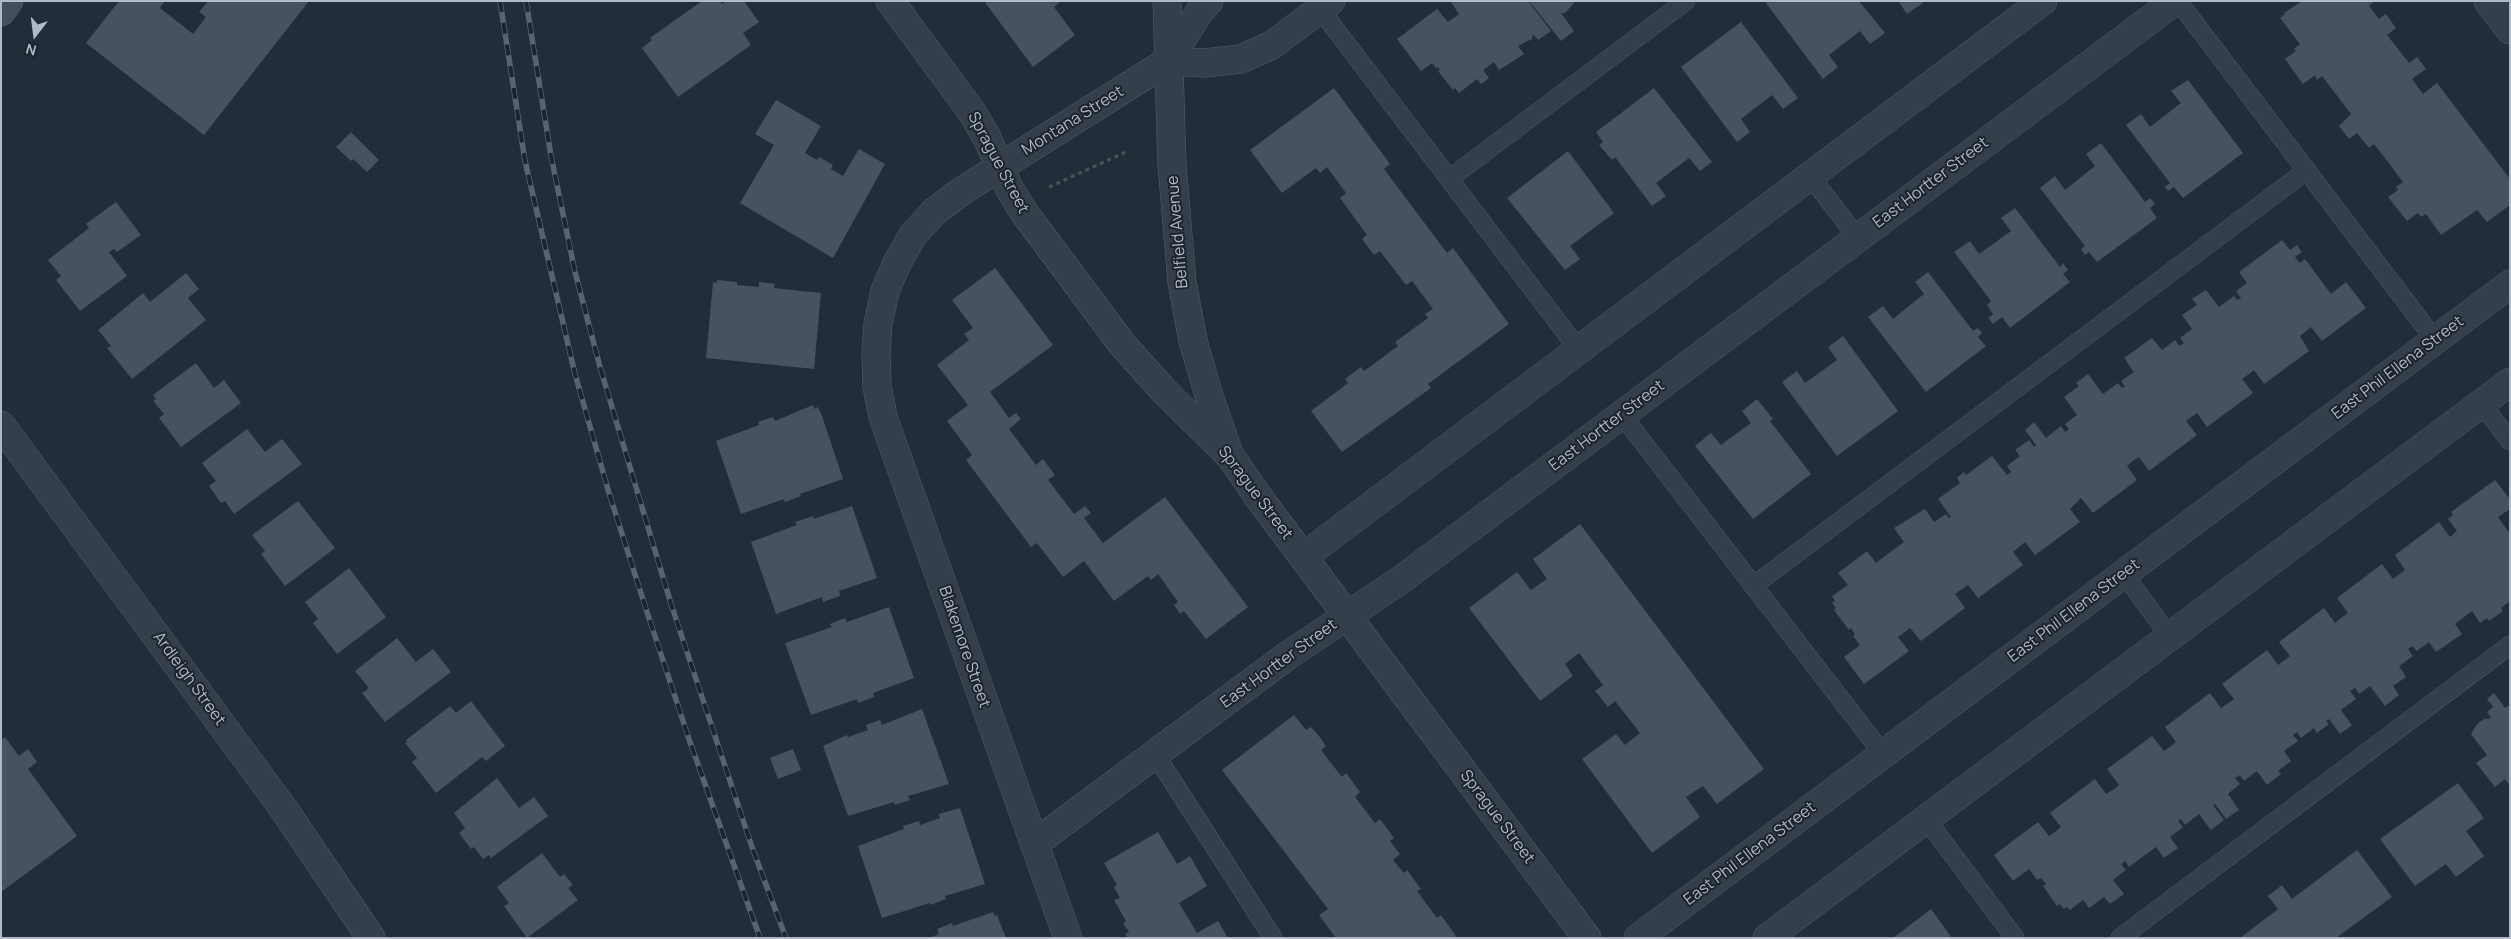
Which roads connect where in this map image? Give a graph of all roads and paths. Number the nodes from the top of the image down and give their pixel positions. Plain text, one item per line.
1 (9, 1) edge
2 (890, 1) edge
3 (1167, 1) edge
4 (1209, 1) edge
5 (1686, 1) edge
6 (2043, 1) edge
7 (2177, 1) edge
8 (2488, 1) edge
9 (1326, 5) edge
10 (1, 12) edge
11 (2510, 30) edge
12 (1168, 61) junction
13 (1126, 152) dead end
14 (1000, 166) junction
15 (2307, 170) junction
16 (1810, 176) junction
17 (1449, 179) junction
18 (1042, 190) dead end
19 (1858, 238) junction
20 (2510, 284) edge
21 (2435, 340) junction
22 (1579, 350) junction
23 (876, 353) joint
24 (2510, 382) edge
25 (2481, 403) junction
26 (1622, 415) junction
27 (1, 425) edge
28 (2510, 442) edge
29 (1231, 457) junction
30 (1303, 557) junction
31 (2124, 574) junction
32 (1753, 586) junction
33 (1347, 616) junction
34 (2170, 637) junction
35 (2510, 645) edge
36 (1155, 754) junction
37 (1883, 754) junction
38 (1926, 819) junction
39 (1034, 844) junction
40 (371, 938) edge
41 (1068, 938) edge
42 (1272, 938) edge
43 (1587, 938) edge
44 (1638, 938) edge
45 (1768, 938) edge
46 (2015, 938) edge
47 (2120, 938) edge

1 - 10 street
2 - 14 street, Sprague Street
3 - 12 street, Belfield Avenue
4 - 12 street, Montana Street
5 - 17 lane
6 - 16 street
7 - 15 lane
7 - 19 street, East Hortter Street
8 - 11 street
9 - 12 street
9 - 17 lane
12 - 14 street, Montana Street
12 - 29 street, Belfield Avenue
13 - 18 path
14 - 23 street, Montana Street
14 - 29 street, Sprague Street
15 - 21 lane
15 - 32 lane
16 - 19 lane
16 - 22 street
17 - 22 lane
19 - 26 street, East Hortter Street
20 - 21 street, East Phil Ellena Street
21 - 31 street, East Phil Ellena Street
22 - 30 street
23 - 39 street, Blakemore Street
24 - 25 street
25 - 28 lane
25 - 34 street
26 - 32 lane
26 - 33 street, East Hortter Street
27 - 40 street, Ardleigh Street
29 - 30 street, Sprague Street
30 - 33 street, Sprague Street
31 - 34 lane
31 - 37 street, East Phil Ellena Street
32 - 37 lane
33 - 36 street, East Hortter Street
33 - 43 street, Sprague Street
34 - 38 street
35 - 47 lane
36 - 39 street, East Hortter Street
36 - 42 lane
37 - 44 street, East Phil Ellena Street
38 - 45 street
38 - 46 lane
39 - 41 street, Blakemore Street

